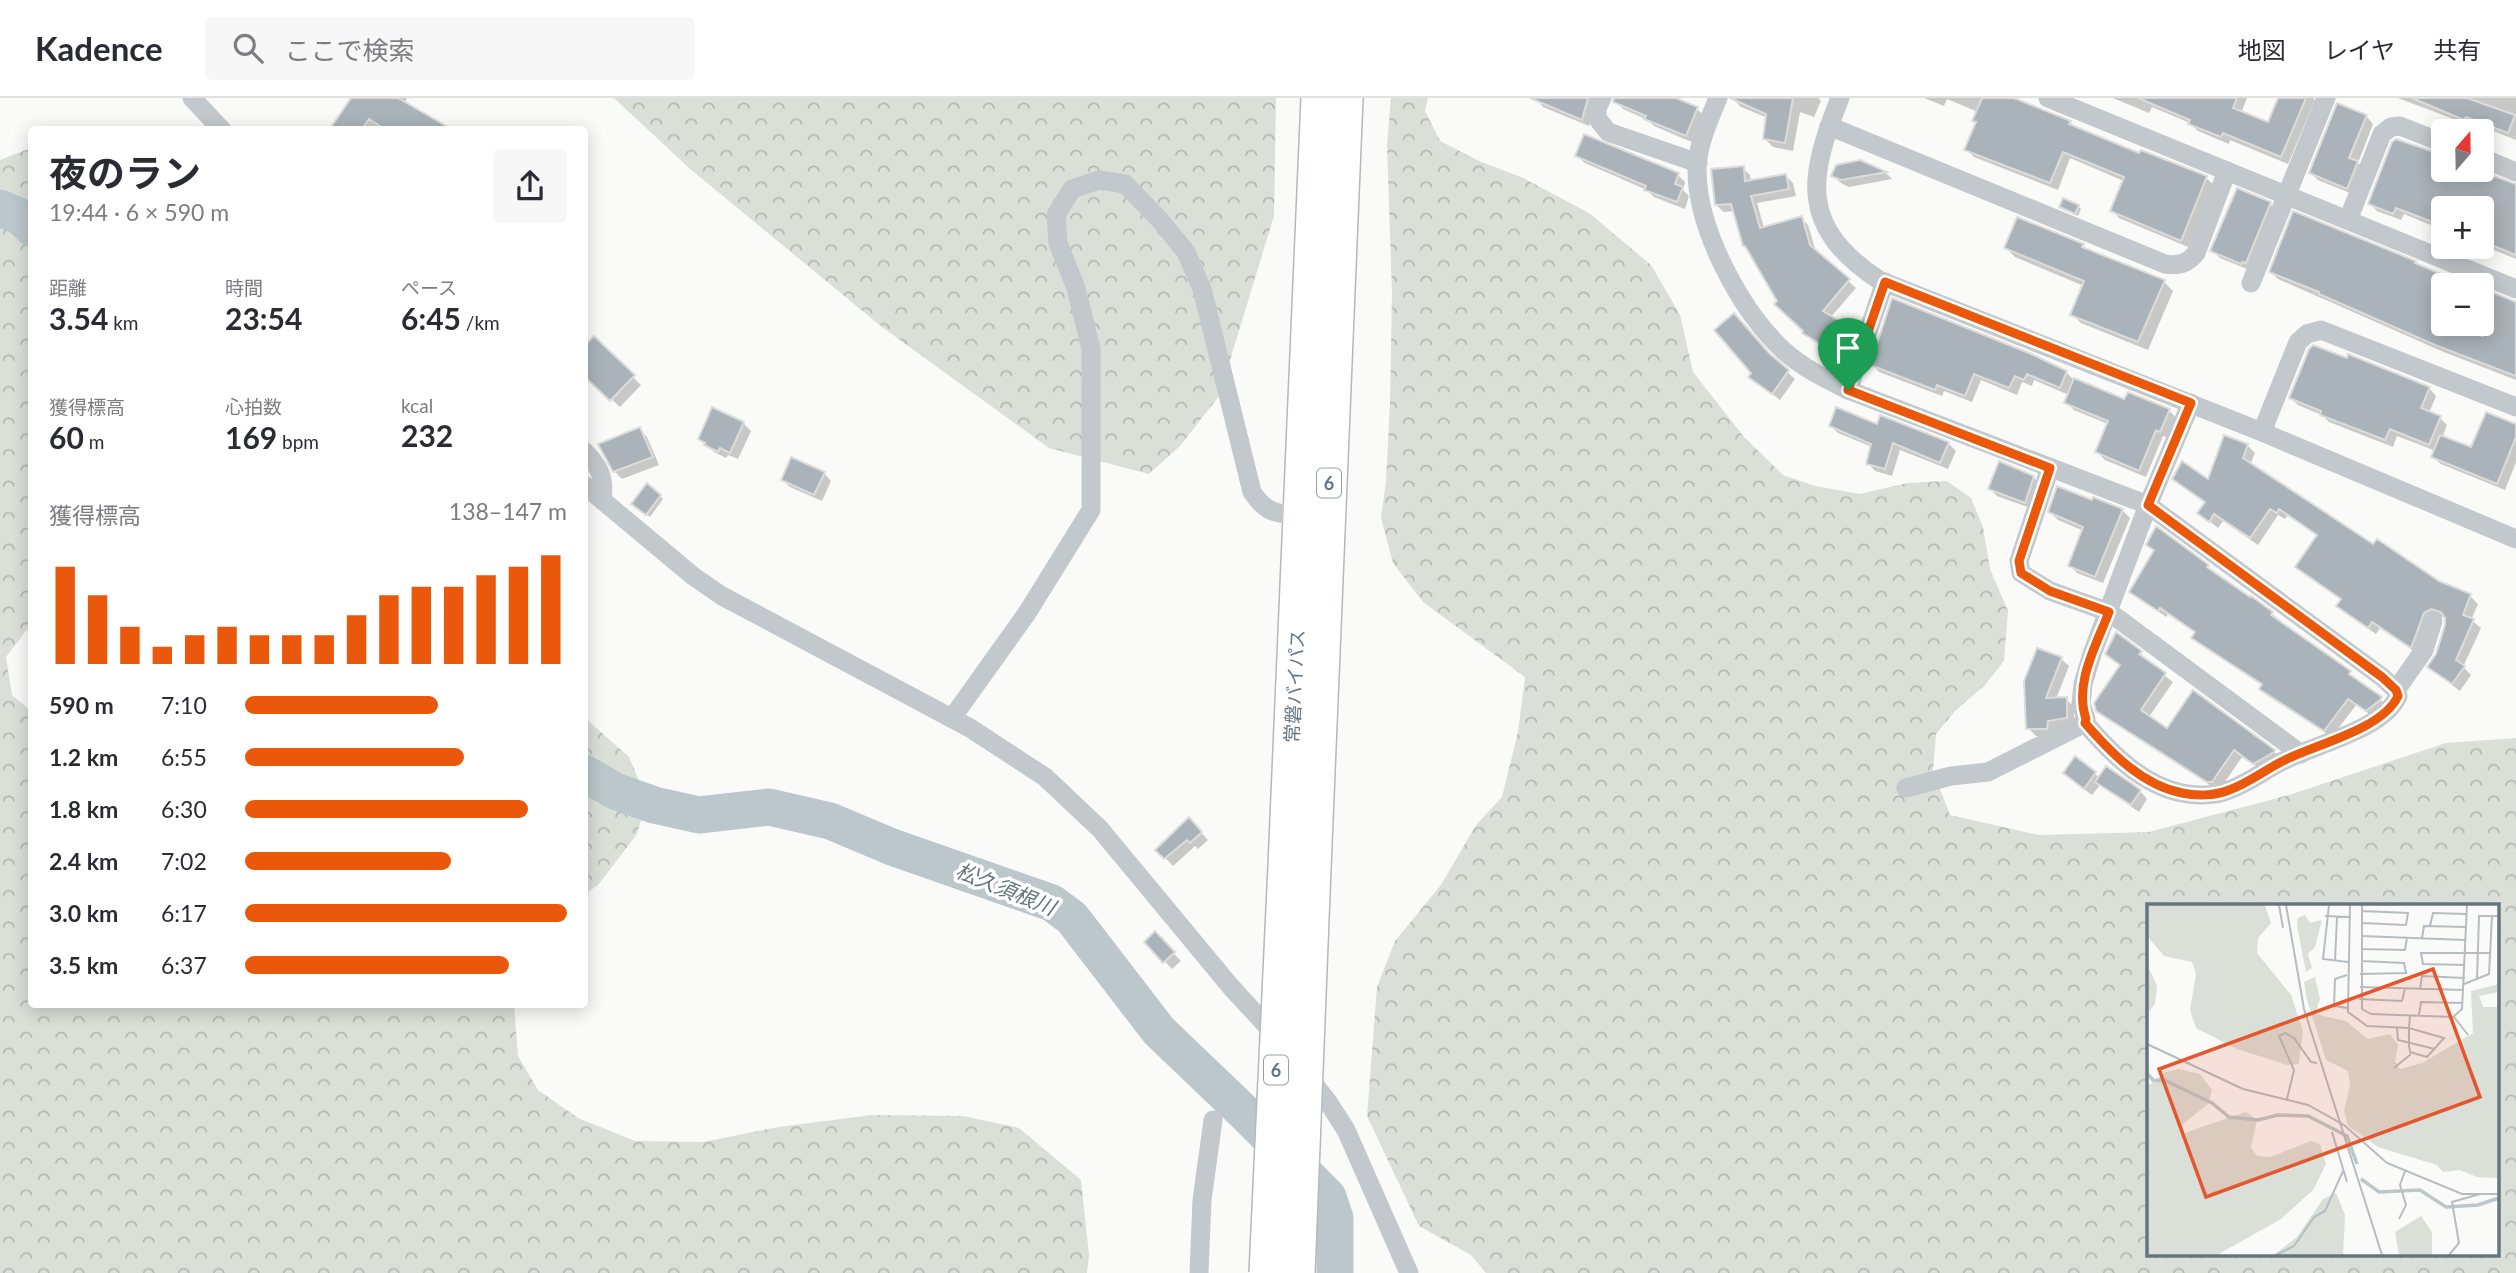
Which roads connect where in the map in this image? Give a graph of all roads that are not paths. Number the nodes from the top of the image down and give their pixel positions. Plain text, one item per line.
1 (192, 98) edge
2 (1319, 98) edge
3 (1345, 98) edge
4 (1602, 98) edge
5 (1718, 98) edge
6 (1840, 98) edge
7 (2048, 98) edge
8 (2326, 98) edge
9 (1829, 125) junction
10 (218, 126) edge
11 (2431, 138) edge
12 (1698, 163) junction
13 (2494, 163) edge
14 (2227, 170) junction
15 (2516, 172) edge
16 (2286, 195) junction
17 (2348, 220) junction
18 (1885, 282) junction
19 (2251, 283) dead end
20 (2516, 289) edge
21 (1848, 390) junction
22 (2191, 403) junction
23 (2516, 407) edge
24 (2262, 432) junction
25 (588, 455) edge
26 (2050, 468) junction
27 (588, 488) edge
28 (602, 500) junction
29 (2148, 505) junction
30 (1301, 516) junction
31 (2516, 540) edge
32 (2109, 612) junction
33 (2433, 621) dead end
34 (2396, 690) junction
35 (952, 718) junction
36 (2085, 723) junction
37 (2301, 754) junction
38 (1906, 788) dead end
39 (1299, 867) junction
40 (1213, 1119) dead end
41 (1199, 1273) edge
42 (1267, 1273) edge
43 (1297, 1273) edge
44 (1409, 1273) edge

1 - 10 street
2 - 30 highway, 常磐バイパス / 6
3 - 39 highway, 常磐バイパス / 6
4 - 12 street
5 - 12 street
6 - 9 street
7 - 14 street
8 - 16 street
9 - 14 street
9 - 18 street
11 - 17 street
12 - 21 street
13 - 15 street
14 - 16 street
16 - 17 street
16 - 19 street
17 - 20 street
18 - 21 street
18 - 22 street
21 - 26 street
22 - 24 street
22 - 29 street
23 - 24 street
24 - 31 street
25 - 28 street
26 - 29 street
26 - 32 street
27 - 28 street
28 - 35 street
29 - 32 street
29 - 34 street
30 - 35 street
30 - 39 highway, 常磐バイパス / 6
32 - 36 street
32 - 37 street
33 - 34 street
34 - 37 street
35 - 44 street
36 - 37 street
36 - 38 street
39 - 42 highway, 常磐バイパス / 6, bridge
39 - 43 highway, 常磐バイパス / 6, bridge
40 - 41 street

